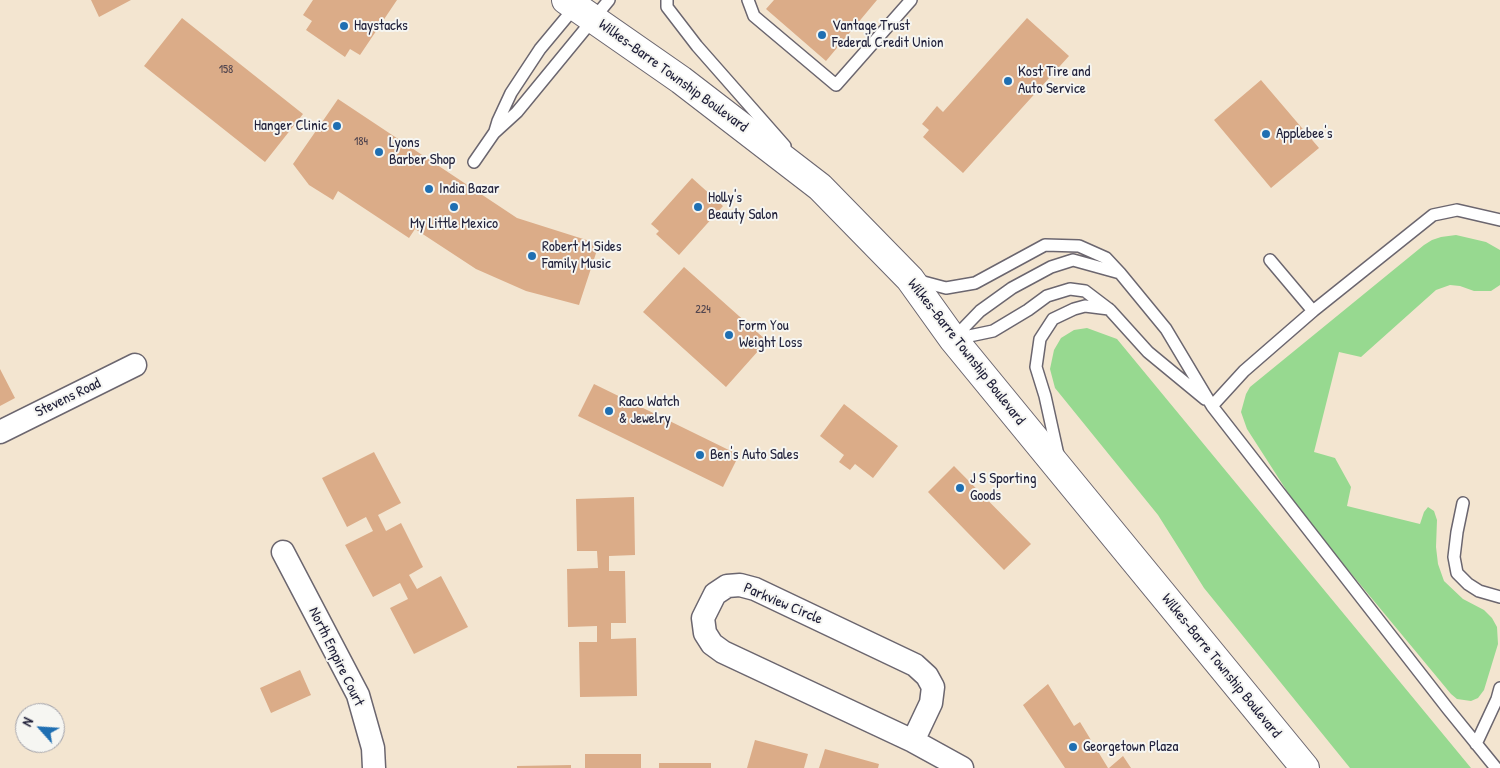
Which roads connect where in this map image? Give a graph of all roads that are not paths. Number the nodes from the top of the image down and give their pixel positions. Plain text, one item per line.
1 (667, 0) edge
2 (748, 0) edge
3 (911, 0) edge
4 (585, 5) edge
5 (494, 133) junction
6 (474, 162) dead end
7 (820, 187) junction
8 (1500, 220) edge
9 (1270, 260) dead end
10 (1120, 274) junction
11 (910, 279) junction
12 (1110, 310) junction
13 (1313, 310) junction
14 (953, 340) junction
15 (135, 365) dead end
16 (1212, 406) junction
17 (0, 432) edge
18 (1061, 472) junction
19 (1463, 503) dead end
20 (283, 552) dead end
21 (1500, 598) edge
22 (1500, 688) edge
23 (913, 741) junction
24 (1476, 744) junction
25 (374, 768) edge
26 (962, 768) edge
27 (1305, 768) edge
28 (1496, 768) edge

1 - 7 lane
2 - 3 lane
4 - 5 lane
4 - 5 lane
4 - 7 main road, Wilkes-Barre Township Boulevard
5 - 6 lane
7 - 11 main road, Wilkes-Barre Township Boulevard
8 - 13 lane
9 - 13 lane
10 - 11 lane
10 - 14 lane
10 - 16 lane
11 - 14 main road, Wilkes-Barre Township Boulevard
12 - 14 lane
12 - 16 lane
12 - 18 lane
13 - 16 lane
14 - 18 main road, Wilkes-Barre Township Boulevard
15 - 17 street, Stevens Road
16 - 24 lane
18 - 27 main road, Wilkes-Barre Township Boulevard
19 - 21 lane
20 - 25 street, North Empire Court
22 - 24 lane
23 - 23 street, Parkview Circle
23 - 26 street, Parkview Circle
24 - 28 lane

